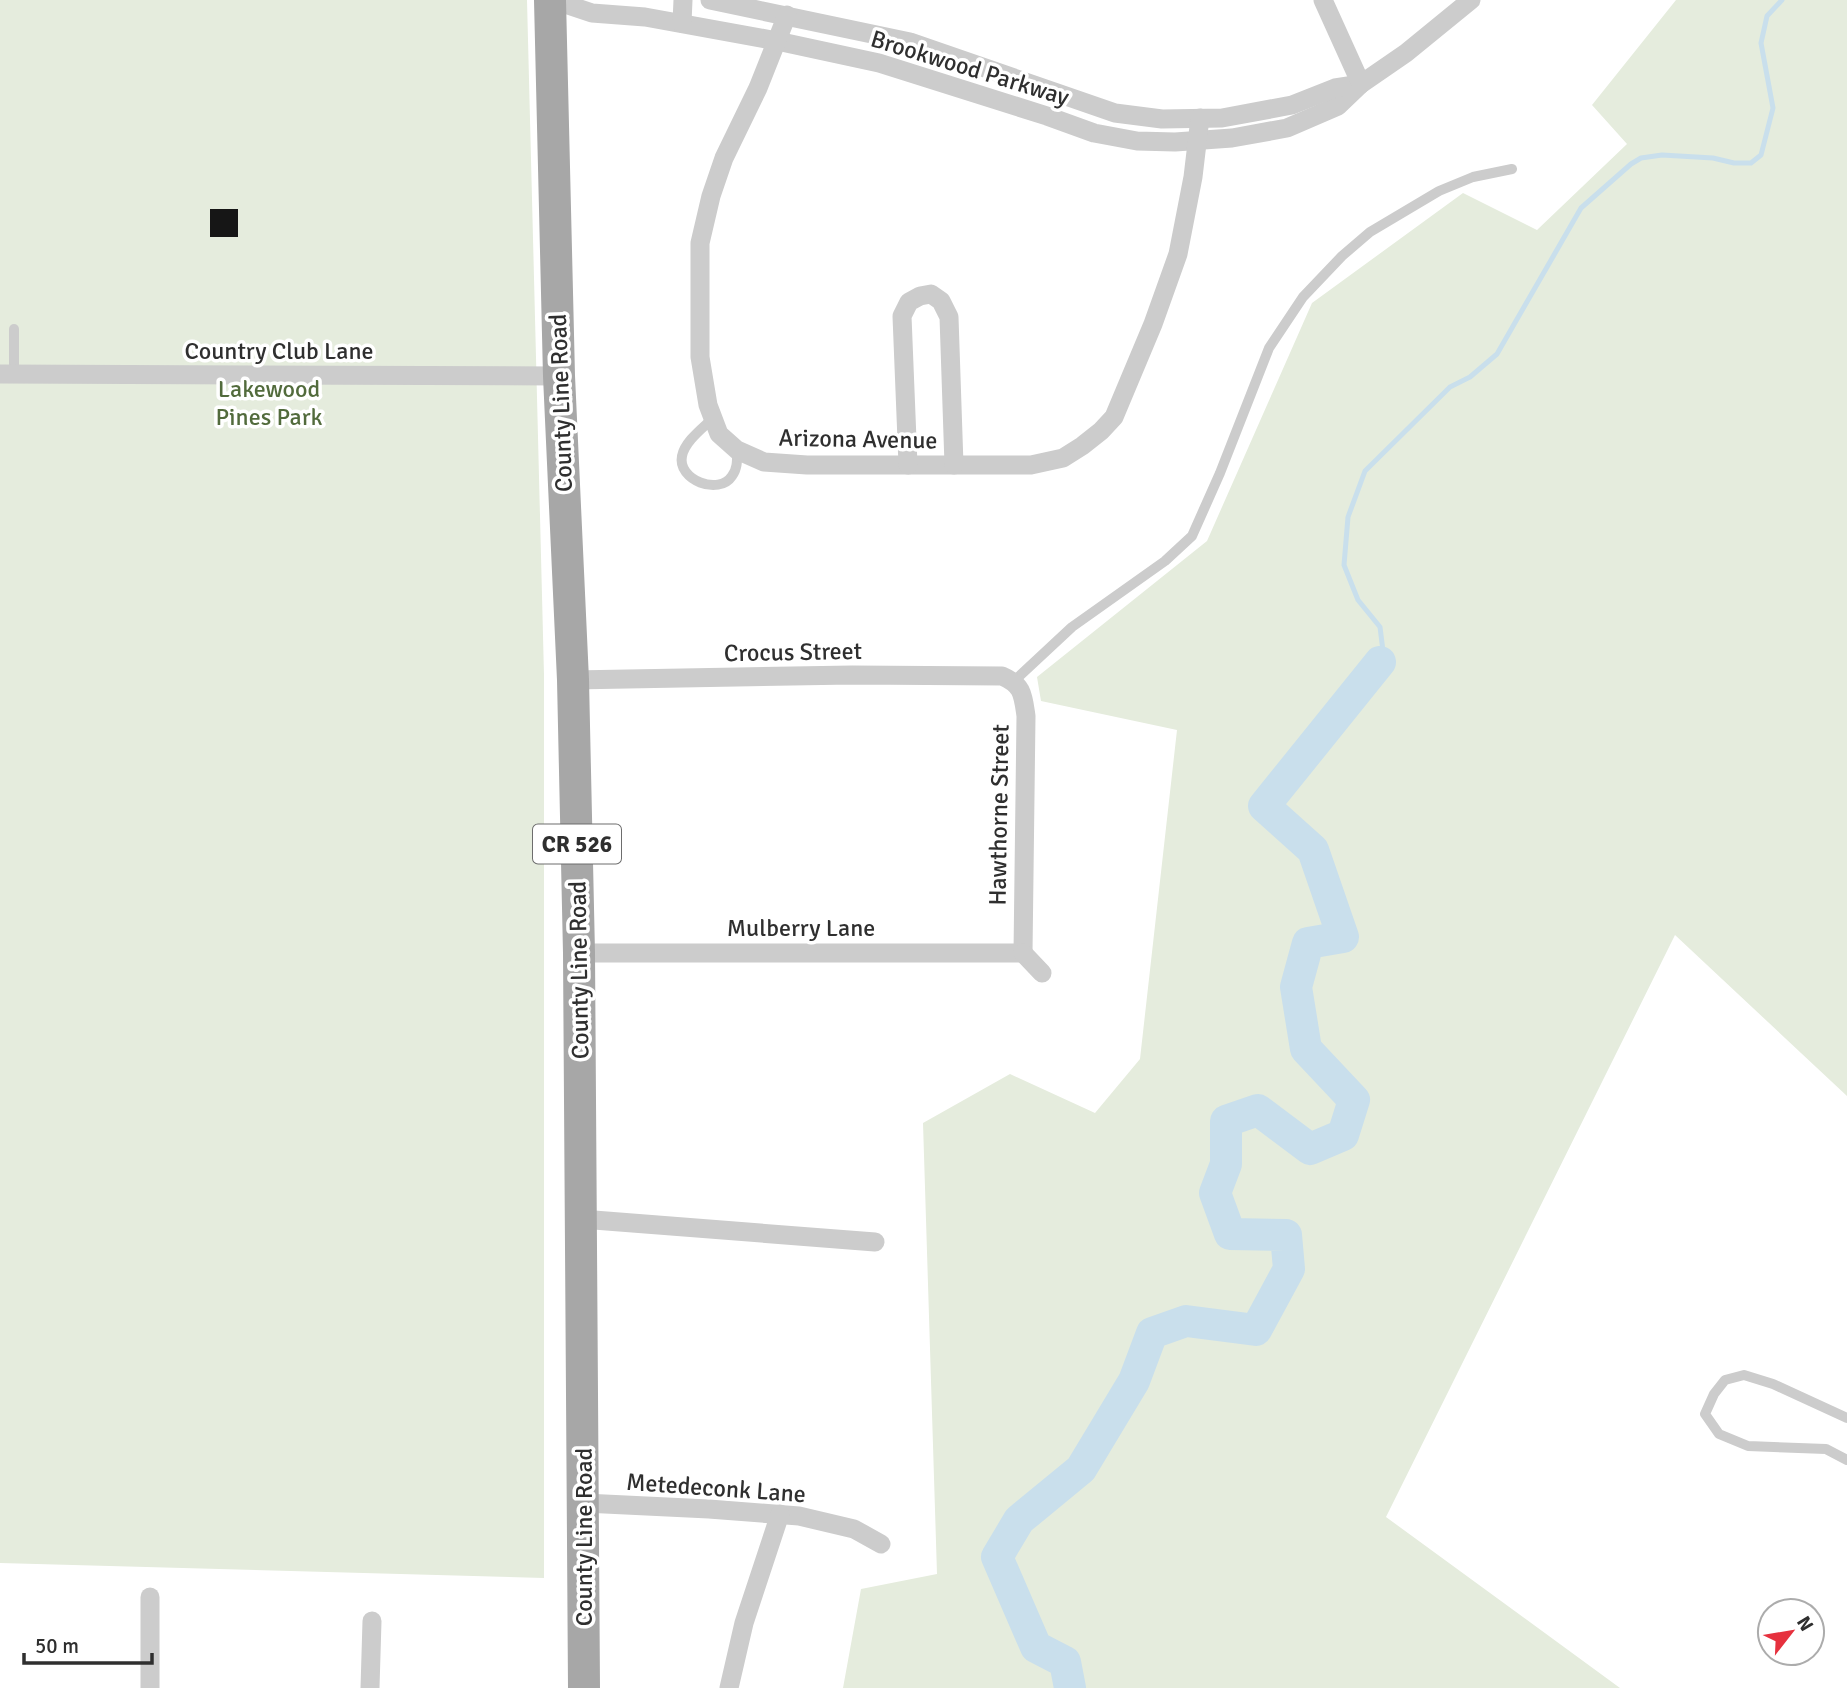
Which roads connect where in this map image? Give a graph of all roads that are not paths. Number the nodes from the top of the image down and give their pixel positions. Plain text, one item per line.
1 (551, 0) edge
2 (683, 0) edge
3 (710, 0) edge
4 (1323, 0) edge
5 (1471, 0) edge
6 (787, 15) junction
7 (682, 23) junction
8 (777, 41) junction
9 (1361, 83) junction
10 (1200, 118) junction
11 (1198, 140) junction
12 (1512, 169) dead end
13 (14, 329) dead end
14 (7, 374) edge
15 (559, 376) junction
16 (713, 418) junction
17 (737, 450) junction
18 (908, 465) junction
19 (954, 465) junction
20 (573, 680) junction
21 (1014, 681) junction
22 (579, 953) junction
23 (1023, 953) junction
24 (1042, 973) dead end
25 (581, 1219) junction
26 (875, 1242) dead end
27 (1847, 1418) edge
28 (1847, 1460) edge
29 (584, 1503) junction
30 (780, 1514) junction
31 (881, 1544) dead end
32 (150, 1597) dead end
33 (372, 1621) dead end
34 (150, 1688) edge
35 (370, 1688) edge
36 (584, 1688) edge
37 (729, 1688) edge

1 - 7 street, Brookwood Parkway
1 - 15 main road, County Line Road / CR 526
2 - 7 street
3 - 6 street, Brookwood Parkway
4 - 9 street
5 - 9 street, Brookwood Parkway
6 - 8 street, Arizona Avenue
6 - 10 street, Brookwood Parkway
7 - 8 street, Brookwood Parkway
8 - 11 street, Brookwood Parkway
8 - 16 street, Arizona Avenue
9 - 10 street, Brookwood Parkway
9 - 11 street, Brookwood Parkway
10 - 11 street, Arizona Avenue
11 - 19 street, Arizona Avenue
12 - 21 lane
13 - 14 lane
14 - 15 street, Country Club Lane
15 - 20 main road, County Line Road / CR 526
16 - 17 street, Arizona Avenue
16 - 17 lane
17 - 18 street, Arizona Avenue
18 - 19 street, Arizona Avenue
18 - 19 street
20 - 21 street, Crocus Street
20 - 22 main road, County Line Road / CR 526
21 - 23 street, Hawthorne Street
22 - 23 street, Mulberry Lane
22 - 25 main road, County Line Road / CR 526
23 - 24 street
25 - 26 street
25 - 29 main road, County Line Road / CR 526
27 - 28 lane
29 - 30 street, Metedeconk Lane
29 - 36 main road, County Line Road / CR 526
30 - 31 street, Metedeconk Lane
30 - 37 street
32 - 34 street
33 - 35 street

